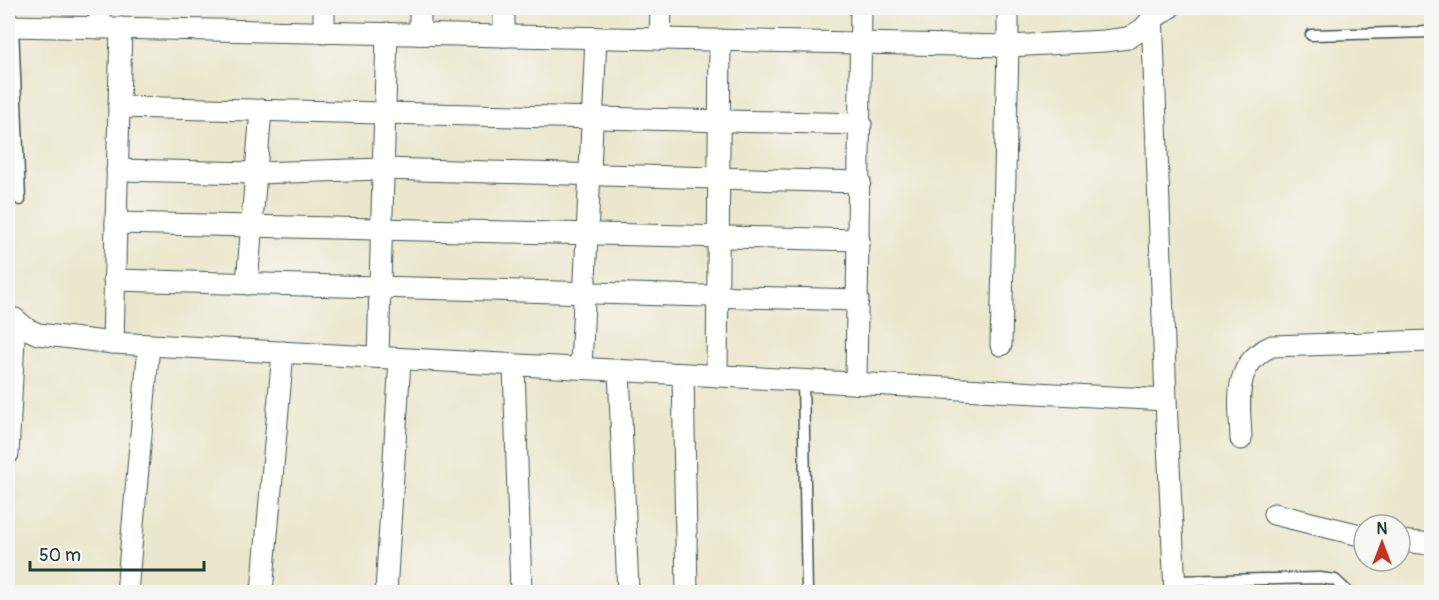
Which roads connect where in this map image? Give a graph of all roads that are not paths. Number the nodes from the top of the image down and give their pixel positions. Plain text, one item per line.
1 (324, 8) edge
2 (420, 8) edge
3 (504, 8) edge
4 (661, 8) edge
5 (861, 8) edge
6 (1008, 8) edge
7 (1158, 12) edge
8 (107, 21) edge
9 (10, 26) edge
10 (1431, 32) edge
11 (324, 33) junction
12 (387, 33) junction
13 (420, 34) junction
14 (1311, 35) dead end
15 (504, 36) junction
16 (596, 38) junction
17 (660, 39) junction
18 (720, 40) junction
19 (862, 43) junction
20 (1008, 46) junction
21 (119, 107) junction
22 (261, 110) junction
23 (384, 113) junction
24 (592, 117) junction
25 (719, 120) junction
26 (861, 124) junction
27 (383, 169) junction
28 (117, 170) junction
29 (256, 172) junction
30 (590, 174) junction
31 (719, 178) junction
32 (860, 182) junction
33 (20, 200) dead end
34 (116, 223) junction
35 (251, 226) junction
36 (381, 229) junction
37 (587, 234) junction
38 (718, 237) junction
39 (859, 240) junction
40 (114, 280) junction
41 (247, 284) junction
42 (379, 288) junction
43 (584, 293) junction
44 (717, 297) junction
45 (858, 300) junction
46 (11, 319) edge
47 (1431, 341) edge
48 (113, 343) junction
49 (149, 345) junction
50 (1001, 345) dead end
51 (283, 352) junction
52 (378, 357) junction
53 (400, 359) junction
54 (514, 365) junction
55 (581, 368) junction
56 (619, 370) junction
57 (683, 374) junction
58 (717, 376) junction
59 (803, 380) junction
60 (856, 383) junction
61 (1166, 400) junction
62 (1241, 439) dead end
63 (8, 454) edge
64 (1274, 514) dead end
65 (1352, 533) edge
66 (1412, 542) edge
67 (1431, 544) edge
68 (1175, 587) edge
69 (127, 592) edge
70 (262, 592) edge
71 (387, 592) edge
72 (521, 592) edge
73 (627, 592) edge
74 (687, 592) edge
75 (807, 592) edge
76 (1348, 592) edge

1 - 11 street
2 - 13 street
3 - 15 street
4 - 17 street
5 - 19 street
6 - 20 street
7 - 20 street
7 - 61 street
8 - 9 street
8 - 11 street
8 - 21 street
9 - 33 lane
10 - 14 lane
11 - 12 street
12 - 13 street
12 - 23 street
13 - 15 street
15 - 16 street
16 - 17 street
16 - 24 street
17 - 18 street
18 - 19 street
18 - 25 street
19 - 20 street
19 - 26 street
20 - 50 street
21 - 22 street
21 - 28 street
22 - 23 street
22 - 29 street
23 - 24 street
23 - 27 street
24 - 25 street
24 - 30 street
25 - 26 street
25 - 31 street
26 - 32 street
27 - 29 street
27 - 30 street
27 - 36 street
28 - 29 street
28 - 34 street
29 - 35 street
30 - 31 street
30 - 37 street
31 - 32 street
31 - 38 street
32 - 39 street
34 - 35 street
34 - 40 street
35 - 36 street
35 - 41 street
36 - 37 street
36 - 42 street
37 - 38 street
37 - 43 street
38 - 39 street
38 - 44 street
39 - 45 street
40 - 41 street
40 - 48 street
41 - 42 street
42 - 43 street
42 - 52 street
43 - 44 street
43 - 55 street
44 - 45 street
44 - 58 street
45 - 60 street
46 - 48 street
46 - 63 street
47 - 62 street
48 - 49 street
49 - 51 street
49 - 69 street
51 - 52 street
51 - 70 street
52 - 53 street
53 - 54 street
53 - 71 street
54 - 55 street
54 - 72 street
55 - 56 street
56 - 57 street
56 - 73 street
57 - 58 street
57 - 74 street
58 - 59 street
59 - 60 street
59 - 75 lane
60 - 61 street
61 - 68 street
64 - 65 street
66 - 67 street
68 - 76 lane

